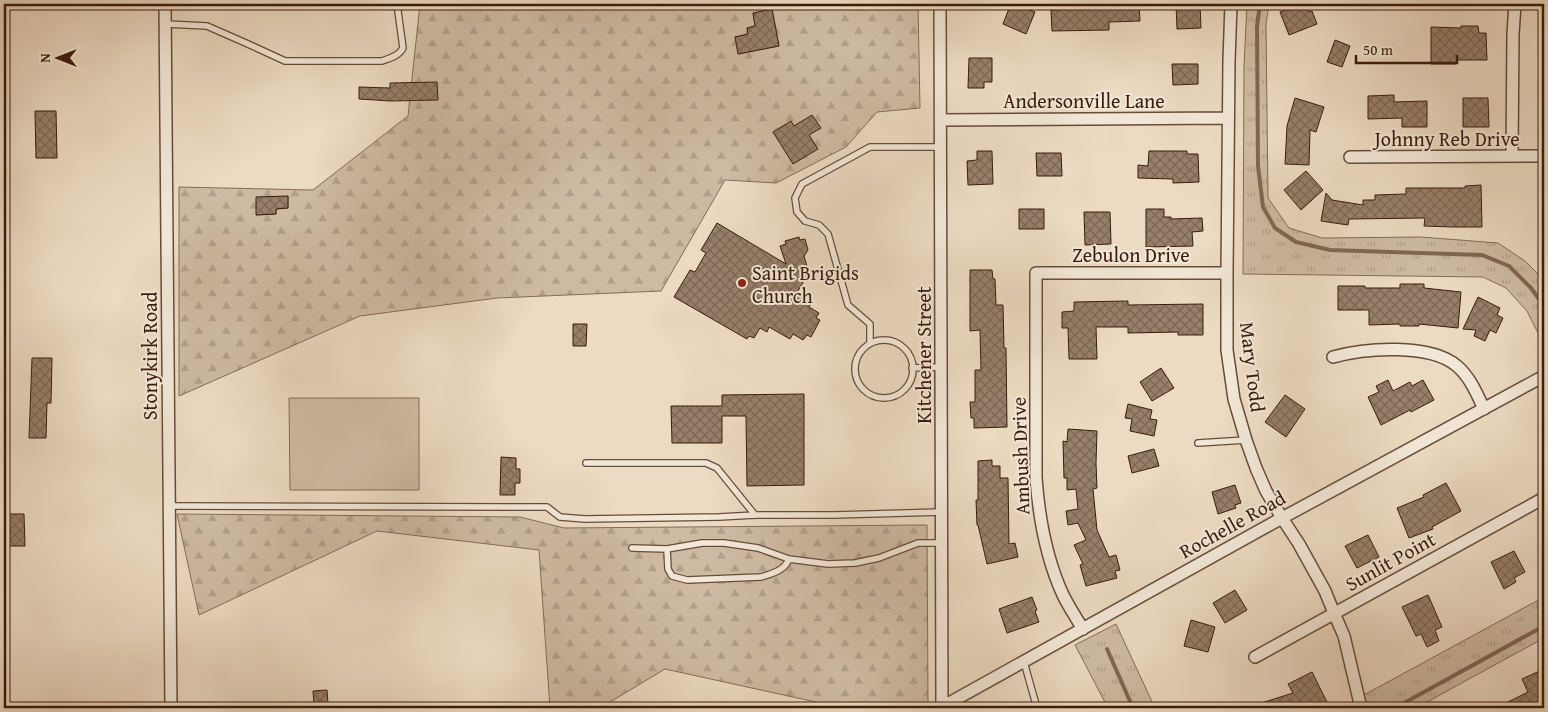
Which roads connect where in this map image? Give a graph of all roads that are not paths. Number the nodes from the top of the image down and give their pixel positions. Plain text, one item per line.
1 (166, 4) edge
2 (397, 4) edge
3 (940, 4) edge
4 (1231, 4) edge
5 (1516, 4) edge
6 (166, 24) junction
7 (1228, 118) junction
8 (941, 120) junction
9 (941, 147) junction
10 (1512, 156) junction
11 (1544, 156) edge
12 (1350, 157) dead end
13 (1036, 273) joint
14 (1226, 273) junction
15 (870, 343) junction
16 (1333, 358) dead end
17 (941, 367) junction
18 (912, 368) junction
19 (1544, 376) edge
20 (1484, 409) junction
21 (1246, 440) junction
22 (1198, 443) dead end
23 (586, 463) dead end
24 (1544, 498) edge
25 (169, 506) junction
26 (942, 512) junction
27 (755, 515) junction
28 (1282, 518) junction
29 (942, 543) junction
30 (632, 548) dead end
31 (667, 549) junction
32 (789, 559) junction
33 (1334, 613) junction
34 (1083, 629) junction
35 (1255, 657) dead end
36 (1024, 662) junction
37 (170, 708) edge
38 (941, 708) edge
39 (1037, 708) edge
40 (1361, 708) edge

1 - 6 street, Stonykirk Road
2 - 6 lane
3 - 8 street, Kitchener Street
4 - 7 street, Mary Todd
5 - 10 street
6 - 25 street, Stonykirk Road
7 - 8 street, Andersonville Lane
7 - 14 street, Mary Todd
8 - 9 street, Kitchener Street
9 - 15 lane
9 - 17 street, Kitchener Street
10 - 11 street, Johnny Reb Drive
10 - 12 street, Johnny Reb Drive
13 - 14 street, Zebulon Drive
13 - 34 street, Ambush Drive
14 - 21 street, Mary Todd
15 - 18 lane
15 - 18 lane
16 - 20 street
17 - 18 lane
17 - 26 street, Kitchener Street
19 - 20 street, Rochelle Road
20 - 28 street, Rochelle Road
21 - 22 lane
21 - 28 street, Mary Todd
23 - 27 lane
24 - 33 street, Sunlit Point
25 - 27 lane
25 - 37 street, Stonykirk Road
26 - 27 lane
26 - 29 street, Kitchener Street
28 - 33 street, Mary Todd
28 - 34 street, Rochelle Road
29 - 32 lane
29 - 38 street, Kitchener Street
30 - 31 lane
31 - 32 lane
31 - 32 lane
33 - 35 street, Sunlit Point
33 - 40 street, Mary Todd
34 - 36 street, Rochelle Road
36 - 38 street, Rochelle Road
36 - 39 lane

